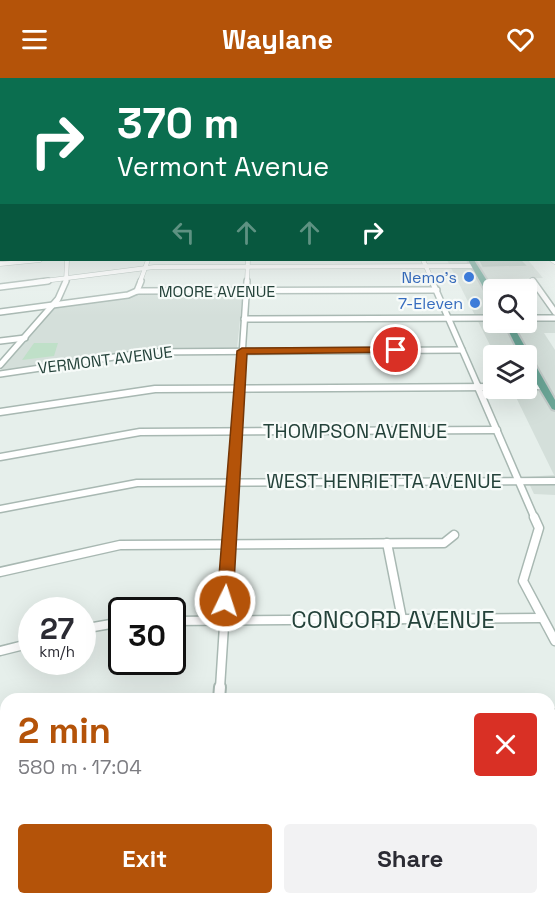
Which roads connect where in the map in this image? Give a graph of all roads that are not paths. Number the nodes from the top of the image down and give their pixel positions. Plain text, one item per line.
1 (30, 261) edge
2 (67, 261) edge
3 (148, 261) edge
4 (248, 263) edge
5 (425, 263) edge
6 (473, 263) edge
7 (0, 264) edge
8 (145, 269) junction
9 (66, 278) junction
10 (483, 280) edge
11 (0, 286) edge
12 (537, 287) edge
13 (436, 290) junction
14 (137, 291) junction
15 (246, 291) junction
16 (53, 305) junction
17 (0, 312) edge
18 (555, 312) edge
19 (448, 318) junction
20 (483, 318) edge
21 (537, 318) edge
22 (555, 318) edge
23 (244, 319) junction
24 (25, 338) junction
25 (0, 341) edge
26 (462, 350) junction
27 (242, 351) junction
28 (0, 365) edge
29 (0, 374) edge
30 (537, 376) edge
31 (537, 386) edge
32 (543, 386) junction
33 (478, 387) junction
34 (483, 387) edge
35 (239, 388) junction
36 (555, 405) edge
37 (0, 412) edge
38 (497, 430) junction
39 (237, 431) junction
40 (0, 457) edge
41 (555, 480) edge
42 (519, 481) junction
43 (233, 482) junction
44 (0, 509) edge
45 (454, 535) dead end
46 (387, 543) junction
47 (229, 544) junction
48 (0, 572) edge
49 (541, 618) junction
50 (402, 619) junction
51 (224, 620) junction
52 (186, 621) edge
53 (555, 641) edge
54 (18, 646) edge
55 (0, 651) edge
56 (219, 693) edge

1 - 7 street
2 - 9 street
3 - 8 street
4 - 5 street
4 - 8 street
4 - 15 street
5 - 6 street
5 - 13 street
6 - 10 main road
8 - 9 street
8 - 14 street
9 - 11 street
9 - 16 street
12 - 18 street
13 - 15 street, MOORE AVENUE
13 - 19 street
14 - 15 street, MOORE AVENUE
14 - 16 street, MOORE AVENUE
15 - 23 street
16 - 17 street, MOORE AVENUE
16 - 24 street
19 - 20 street
19 - 23 street
19 - 26 street
21 - 22 street
23 - 27 street
24 - 25 street
24 - 28 street
26 - 27 street, VERMONT AVENUE
26 - 33 street
27 - 29 street, VERMONT AVENUE
27 - 35 street
30 - 32 main road
31 - 32 street
32 - 36 main road
33 - 34 street
33 - 35 street
33 - 38 street
35 - 37 street
35 - 39 street
38 - 39 street, THOMPSON AVENUE
38 - 42 street
39 - 40 street, THOMPSON AVENUE
39 - 43 street
41 - 42 street, WEST HENRIETTA AVENUE
42 - 43 street, WEST HENRIETTA AVENUE
42 - 49 street
43 - 44 street, WEST HENRIETTA AVENUE
43 - 47 street
45 - 46 street
46 - 47 street
46 - 50 street
47 - 48 street
47 - 51 street
49 - 50 street, CONCORD AVENUE
49 - 53 street
50 - 51 street, CONCORD AVENUE
51 - 52 street, CONCORD AVENUE
51 - 56 street
54 - 55 street

